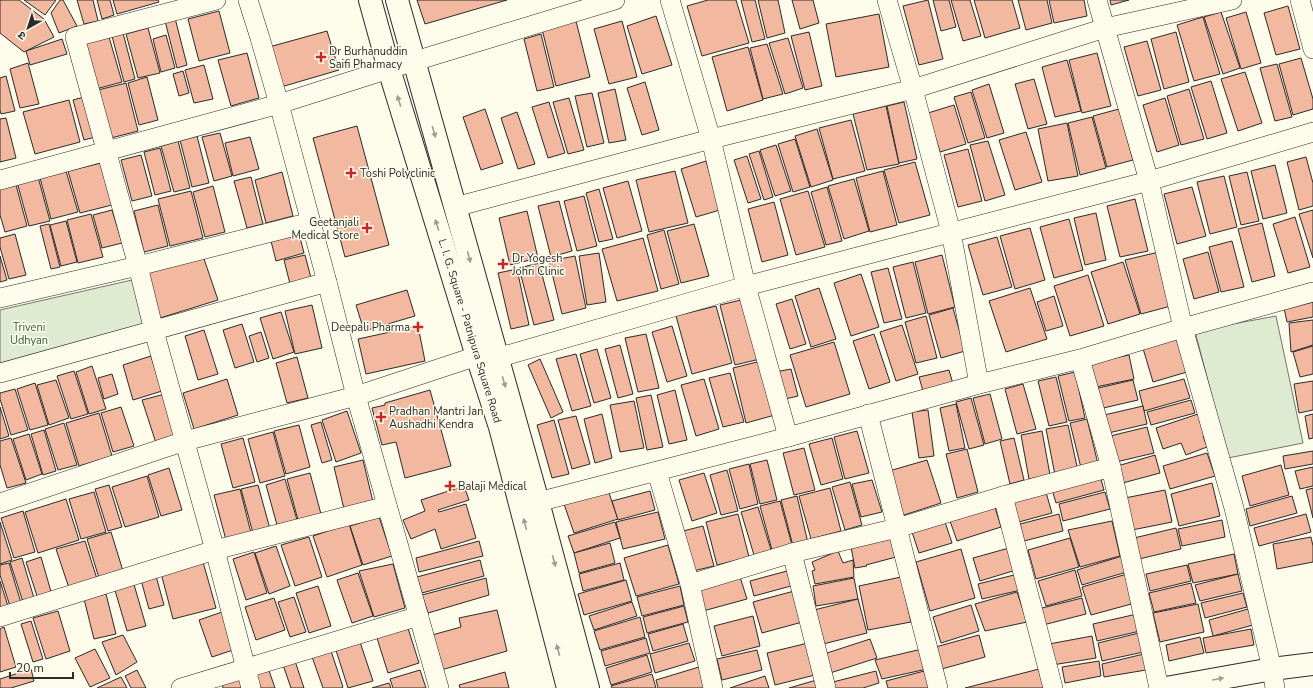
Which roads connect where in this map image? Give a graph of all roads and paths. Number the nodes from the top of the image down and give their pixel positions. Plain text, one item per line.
1 (216, 0) edge
2 (248, 0) edge
3 (370, 0) edge
4 (397, 0) edge
5 (616, 0) edge
6 (670, 0) edge
7 (887, 0) edge
8 (1097, 0) edge
9 (1232, 0) edge
10 (1300, 0) edge
11 (1104, 28) junction
12 (1313, 49) edge
13 (414, 61) junction
14 (389, 69) junction
15 (913, 89) junction
16 (279, 104) junction
17 (1313, 132) edge
18 (711, 139) junction
19 (106, 151) junction
20 (0, 180) edge
21 (1149, 181) junction
22 (455, 207) junction
23 (311, 222) junction
24 (951, 232) junction
25 (138, 266) junction
26 (327, 282) junction
27 (746, 286) junction
28 (1313, 292) edge
29 (0, 298) edge
30 (1183, 328) junction
31 (154, 331) junction
32 (487, 357) junction
33 (1080, 359) junction
34 (0, 373) edge
35 (979, 384) junction
36 (356, 396) junction
37 (868, 414) junction
38 (788, 437) junction
39 (185, 441) junction
40 (1111, 467) junction
41 (657, 472) junction
42 (1003, 496) junction
43 (538, 502) junction
44 (0, 503) edge
45 (387, 506) junction
46 (897, 528) junction
47 (215, 550) junction
48 (792, 553) junction
49 (690, 584) junction
50 (419, 616) junction
51 (0, 617) edge
52 (1313, 664) edge
53 (246, 669) junction
54 (1273, 679) edge
55 (181, 688) edge
56 (251, 688) edge
57 (439, 688) edge
58 (568, 688) edge
59 (588, 688) edge
60 (712, 688) edge
61 (826, 688) edge
62 (938, 688) edge
63 (1053, 688) edge
64 (1159, 688) edge
65 (1166, 688) edge

1 - 19 street
2 - 16 street
3 - 14 main road, L. I. G. Square - Patnipura Square Road
4 - 13 main road, L. I. G. Square - Patnipura Square Road
5 - 13 street
6 - 18 street
7 - 15 street
8 - 11 street
9 - 11 street
10 - 12 street
11 - 15 street
11 - 21 street
13 - 14 street
13 -> 22 main road, L. I. G. Square - Patnipura Square Road
14 - 16 street
32 -> 14 main road, L. I. G. Square - Patnipura Square Road
15 - 18 street
15 - 24 street
16 - 19 street
16 - 23 street
17 - 21 street
18 - 22 street
18 - 27 street
19 - 20 street
19 - 25 street
21 - 24 street
21 - 30 street
22 -> 32 main road, L. I. G. Square - Patnipura Square Road
23 - 25 street
23 - 26 street
24 - 27 street
24 - 35 street
25 - 29 street
25 - 31 street
26 - 31 street
26 - 36 street
27 - 32 street
27 - 38 street
28 - 30 street
30 - 33 street
30 - 54 street
31 - 34 street
31 - 39 street
32 - 36 street
32 -> 43 main road, L. I. G. Square - Patnipura Square Road
58 -> 32 main road, L. I. G. Square - Patnipura Square Road
33 - 35 street
33 - 40 street
35 - 37 street
36 - 39 street
36 - 45 street
37 - 38 street
37 - 46 street
38 - 41 street
39 - 44 street
39 - 47 street
40 - 42 street
40 - 64 street
41 - 43 street
41 - 49 street
42 - 46 street
42 - 63 street
43 -> 59 main road, L. I. G. Square - Patnipura Square Road
45 - 47 street
45 - 50 street
46 - 48 street
46 - 62 street
47 - 51 street
47 - 53 street
48 - 49 street
48 - 61 street
49 - 60 street
50 - 53 street
50 - 57 street
52 - 54 main road
53 - 55 street
53 - 56 street
65 -> 54 main road

